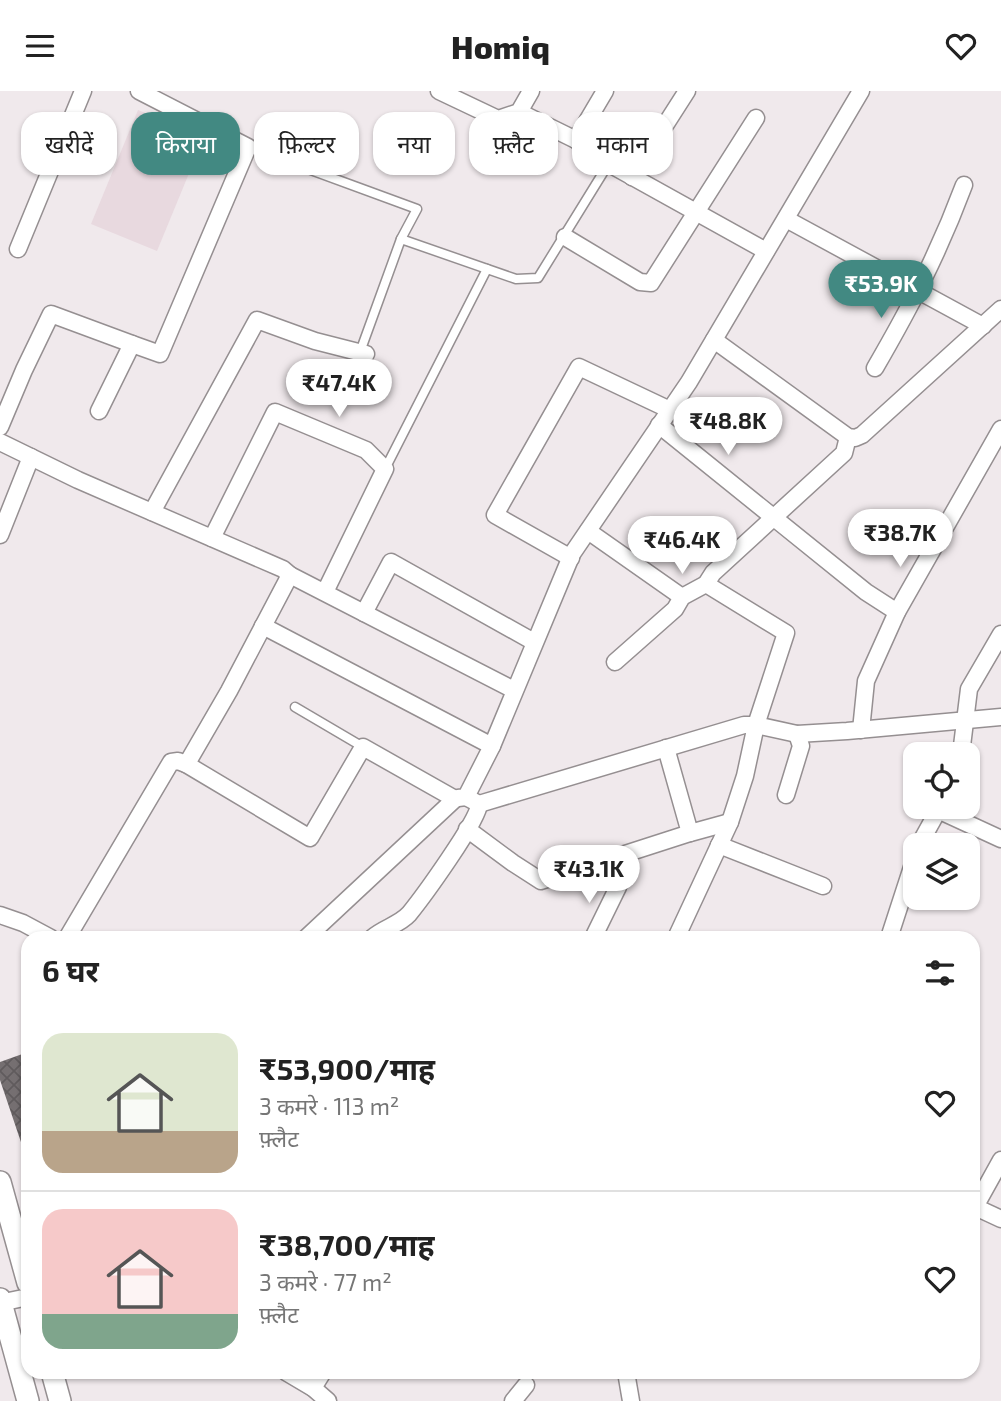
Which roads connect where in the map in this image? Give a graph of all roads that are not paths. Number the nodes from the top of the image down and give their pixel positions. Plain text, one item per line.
1 (83, 91) edge
2 (139, 91) edge
3 (439, 91) edge
4 (531, 91) edge
5 (605, 91) edge
6 (687, 91) edge
7 (861, 91) edge
8 (483, 112) edge
9 (519, 112) edge
10 (592, 112) edge
11 (757, 118) dead end
12 (248, 147) junction
13 (602, 175) edge
14 (629, 175) edge
15 (632, 177) junction
16 (964, 185) dead end
17 (695, 212) junction
18 (786, 219) junction
19 (565, 237) junction
20 (401, 239) junction
21 (18, 249) dead end
22 (766, 251) junction
23 (486, 269) junction
24 (919, 291) junction
25 (994, 318) edge
26 (714, 340) junction
27 (132, 344) junction
28 (363, 354) joint
29 (875, 368) dead end
30 (670, 410) junction
31 (100, 411) dead end
32 (659, 425) junction
33 (0, 427) edge
34 (1001, 429) edge
35 (848, 437) junction
36 (0, 442) edge
37 (31, 457) junction
38 (385, 469) junction
39 (152, 512) junction
40 (773, 517) junction
41 (588, 531) junction
42 (0, 535) edge
43 (212, 538) junction
44 (571, 558) junction
45 (290, 575) junction
46 (706, 584) junction
47 (324, 592) junction
48 (682, 597) junction
49 (897, 611) junction
50 (364, 613) junction
51 (263, 626) junction
52 (1001, 634) edge
53 (534, 642) junction
54 (615, 662) dead end
55 (514, 690) junction
56 (295, 707) dead end
57 (1001, 717) edge
58 (965, 720) junction
59 (755, 725) junction
60 (861, 730) junction
61 (797, 734) junction
62 (962, 742) edge
63 (492, 746) junction
64 (363, 747) junction
65 (666, 748) junction
66 (186, 764) junction
67 (786, 795) dead end
68 (467, 800) junction
69 (960, 819) edge
70 (730, 821) junction
71 (467, 829) junction
72 (690, 833) junction
73 (1001, 839) edge
74 (719, 845) junction
75 (823, 886) dead end
76 (618, 887) dead end
77 (903, 895) edge
78 (0, 915) edge
79 (38, 931) edge
80 (70, 931) edge
81 (314, 931) edge
82 (383, 931) edge
83 (596, 931) edge
84 (679, 931) edge
85 (891, 931) edge
86 (1001, 1160) edge
87 (0, 1182) edge
88 (980, 1196) edge
89 (980, 1209) edge
90 (1001, 1219) edge
91 (20, 1231) edge
92 (21, 1298) edge
93 (0, 1302) edge
94 (21, 1376) edge
95 (22, 1379) edge
96 (54, 1379) edge
97 (298, 1379) edge
98 (319, 1379) edge
99 (627, 1379) edge
100 (526, 1385) dead end
101 (313, 1388) junction
102 (28, 1401) edge
103 (60, 1401) edge
104 (328, 1401) edge
105 (513, 1401) edge
106 (631, 1401) edge

1 - 21 street
2 - 12 street
3 - 8 street
4 - 9 street
5 - 10 street
6 - 15 street
7 - 18 street
11 - 17 street
12 - 20 lane
12 - 27 street
13 - 19 lane
14 - 15 street
15 - 17 street
16 - 24 street
17 - 19 street
17 - 22 street
18 - 22 street
18 - 24 street
19 - 23 lane
20 - 23 lane
20 - 28 lane
22 - 26 street
23 - 38 lane
24 - 25 street
24 - 29 street
25 - 35 street
26 - 30 street
26 - 35 street
27 - 31 street
27 - 33 street
28 - 39 street
30 - 32 street
30 - 44 street
32 - 40 street
32 - 41 street
34 - 49 street
35 - 40 street
36 - 37 street
37 - 39 street
37 - 42 street
38 - 43 street
38 - 47 street
39 - 43 street
40 - 46 street
40 - 49 street
41 - 44 street
41 - 48 street
43 - 45 street
44 - 53 street
45 - 47 street
45 - 51 street
46 - 48 street
46 - 59 street
47 - 50 street
48 - 54 street
49 - 60 street
50 - 53 street
50 - 55 street
51 - 63 street
51 - 66 street
52 - 58 street
53 - 55 street
55 - 63 street
56 - 64 lane
57 - 58 street
58 - 60 street
58 - 62 street
59 - 61 street
59 - 65 street
59 - 70 street
60 - 61 street
61 - 67 street
63 - 68 street
64 - 66 street
64 - 68 street
65 - 68 street
65 - 72 street
66 - 80 street
68 - 71 street
68 - 81 street
69 - 73 street
70 - 72 street
70 - 74 street
71 - 72 street
71 - 82 street
74 - 75 street
74 - 84 street
76 - 83 street
77 - 85 street
78 - 79 street
86 - 88 street
87 - 91 street
89 - 90 street
92 - 93 street
93 - 94 street
95 - 102 street
96 - 103 street
97 - 101 street
98 - 101 street
99 - 106 street
100 - 105 street
101 - 104 street

